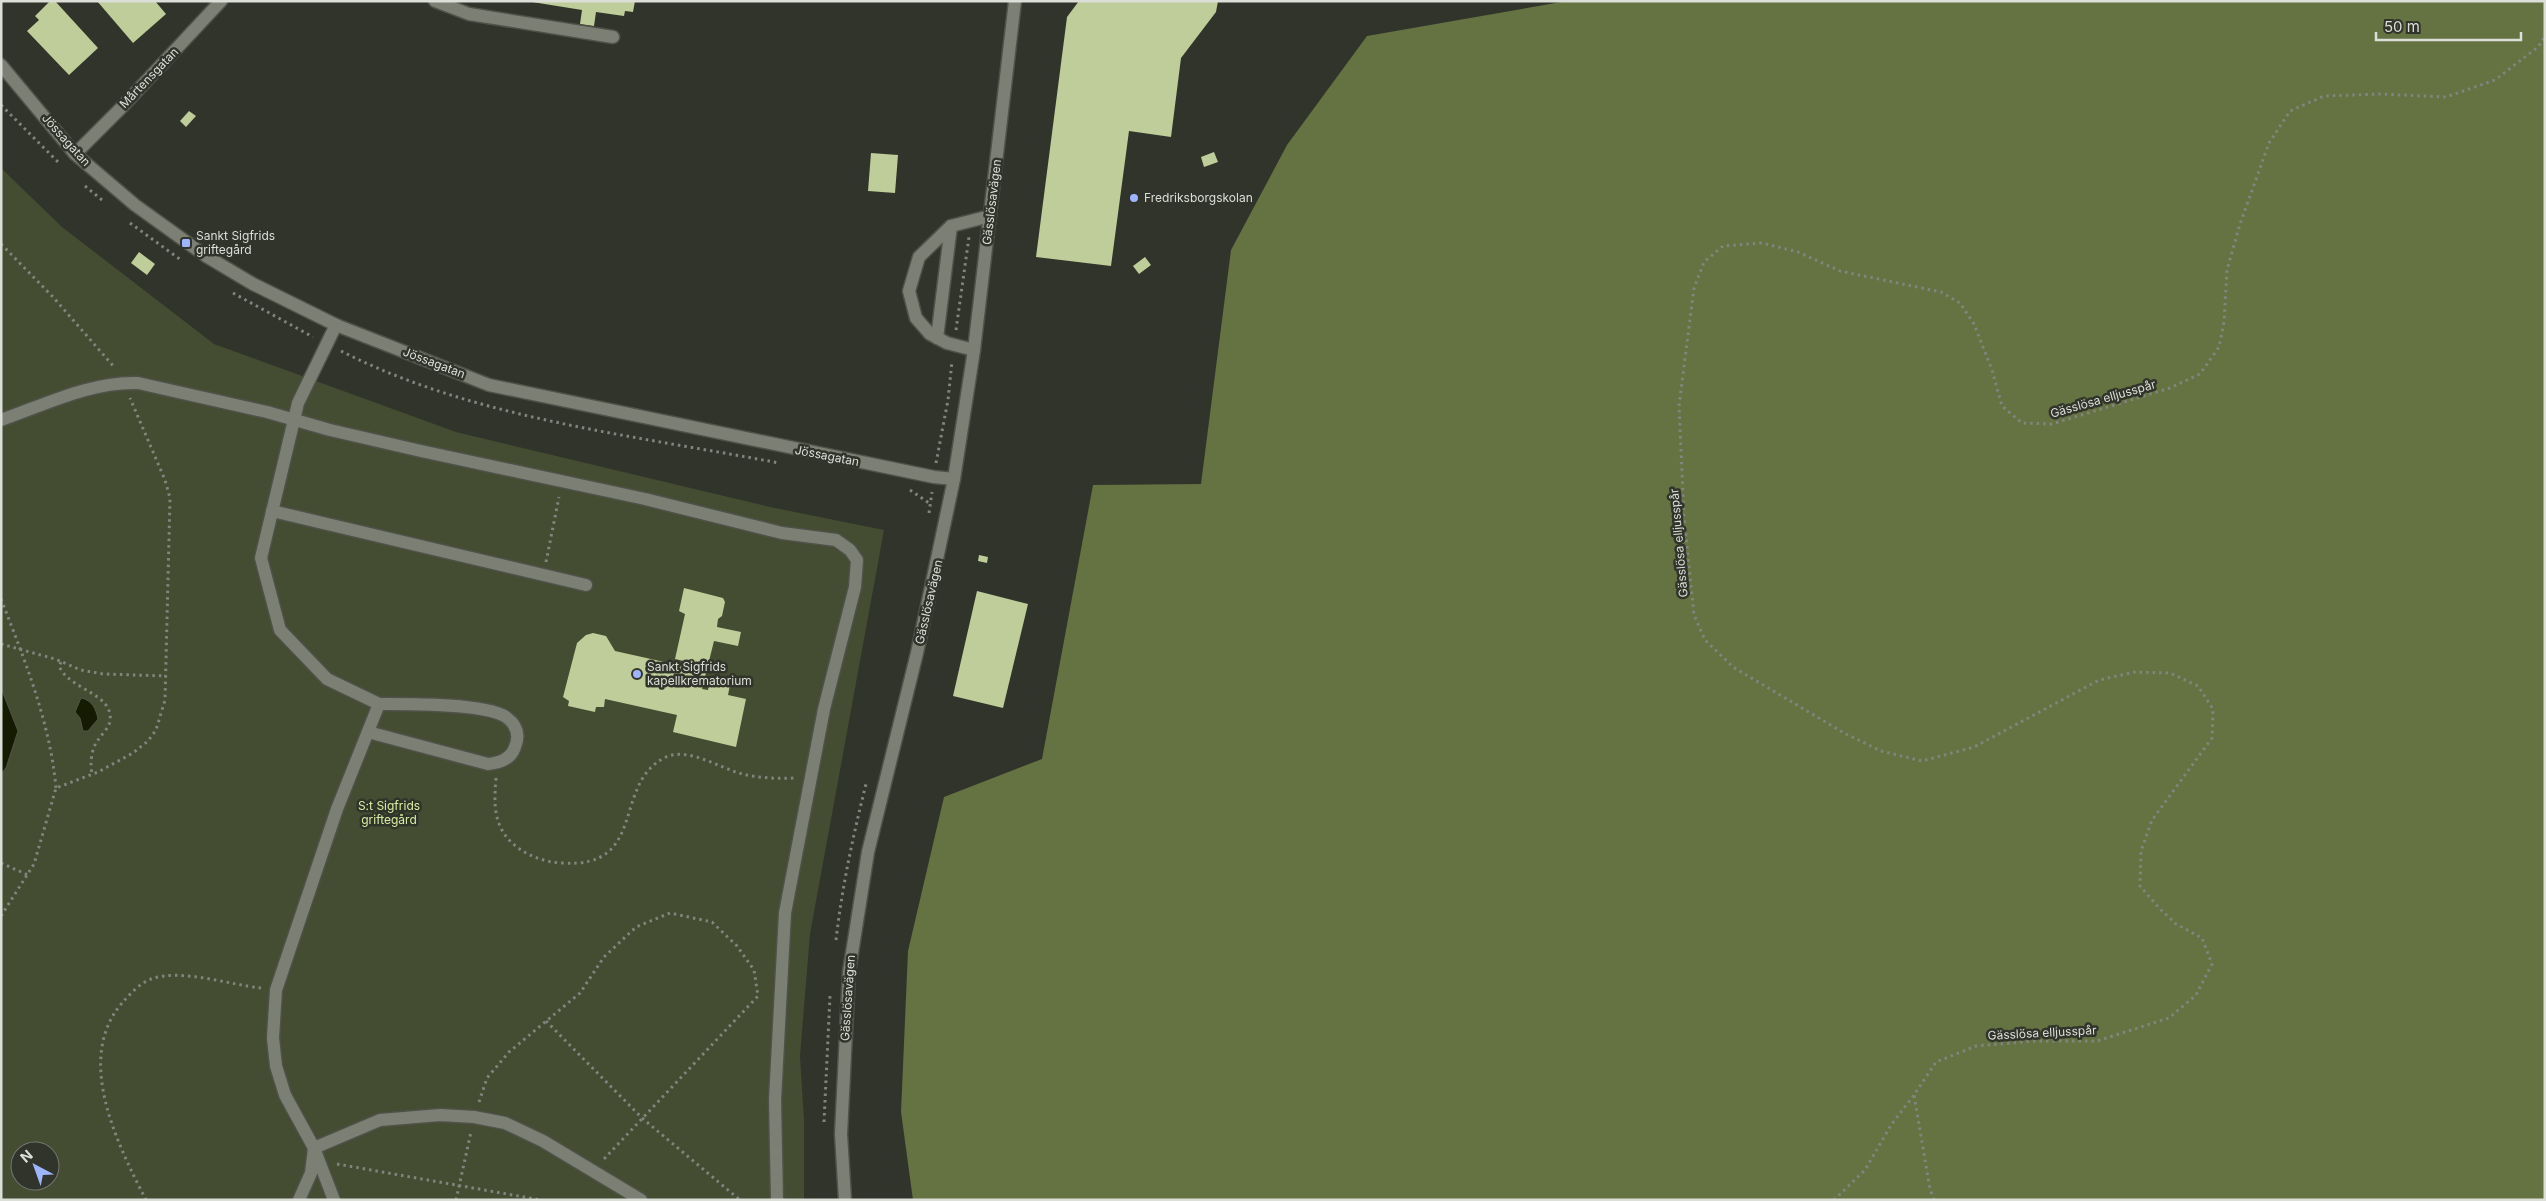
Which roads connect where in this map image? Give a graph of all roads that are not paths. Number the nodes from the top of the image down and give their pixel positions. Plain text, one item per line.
1 (221, 1) edge
2 (435, 1) edge
3 (1015, 1) edge
4 (613, 37) dead end
5 (1, 65) edge
6 (75, 154) junction
7 (990, 216) junction
8 (950, 226) junction
9 (336, 325) junction
10 (937, 338) junction
11 (974, 350) junction
12 (1, 420) edge
13 (294, 420) junction
14 (954, 479) junction
15 (272, 511) junction
16 (586, 585) dead end
17 (379, 704) junction
18 (368, 732) junction
19 (314, 1148) junction
20 (299, 1200) edge
21 (334, 1200) edge
22 (641, 1200) edge
23 (776, 1200) edge
24 (845, 1200) edge

1 - 6 street, Mårtensgatan
2 - 4 street
3 - 7 street, Gässlösavägen
5 - 6 street, Jössagatan
6 - 9 street, Jössagatan
7 - 8 street
7 - 11 street, Gässlösavägen
8 - 10 street
8 - 10 street
9 - 13 street
9 - 14 street, Jössagatan
10 - 11 street
11 - 14 street, Gässlösavägen
12 - 13 street
13 - 15 street
13 - 23 street
14 - 24 street, Gässlösavägen
15 - 16 street
15 - 17 street
17 - 18 street
17 - 18 street
18 - 19 street
19 - 20 street
19 - 21 street
19 - 22 street

